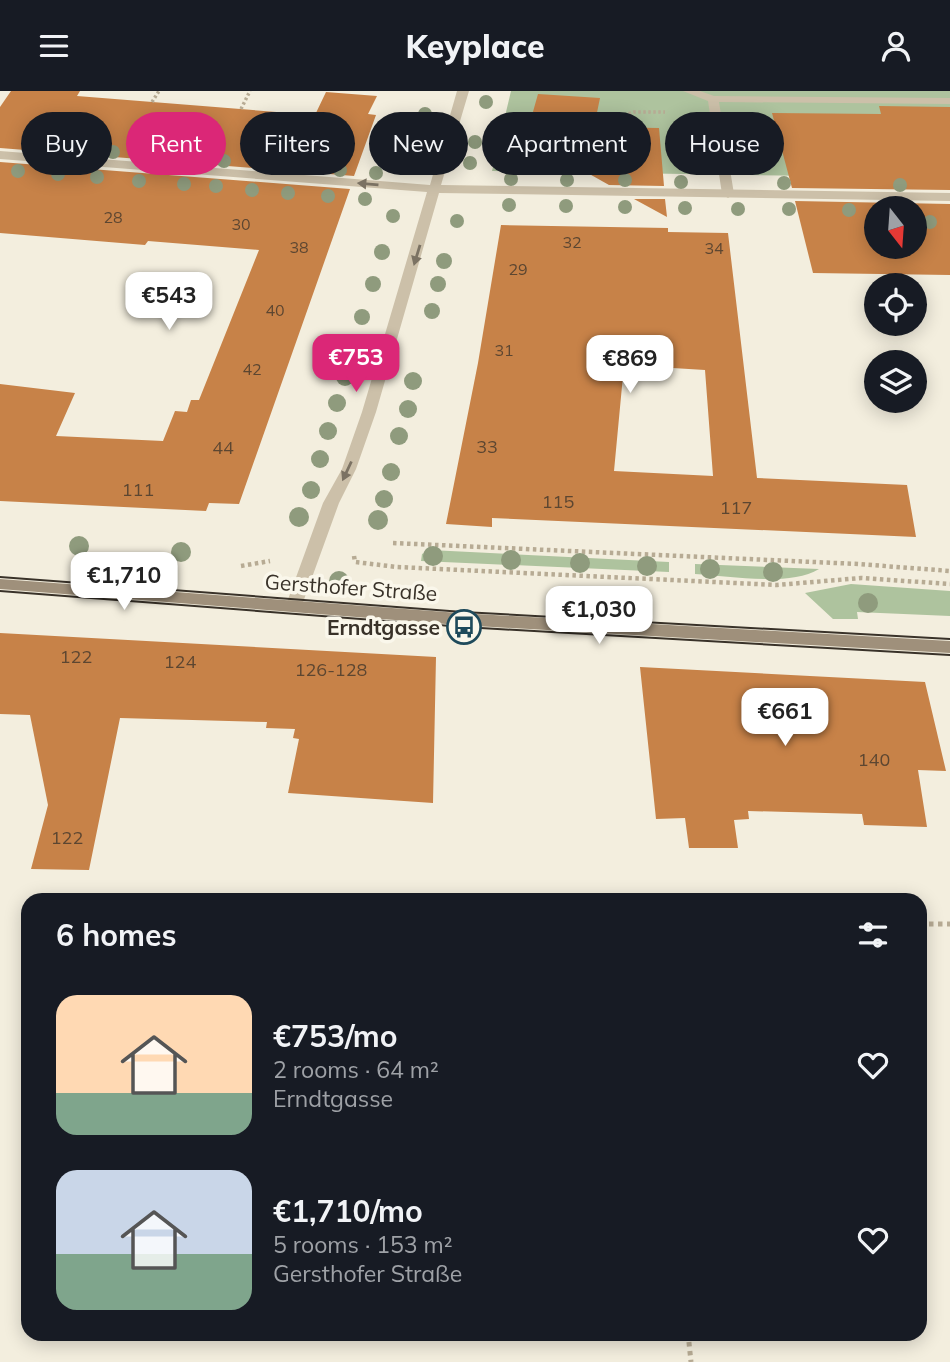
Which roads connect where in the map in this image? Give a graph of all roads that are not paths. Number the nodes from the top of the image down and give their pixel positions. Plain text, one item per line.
1 (463, 91) edge
2 (689, 91) edge
3 (713, 99) junction
4 (950, 101) edge
5 (0, 155) edge
6 (436, 190) junction
7 (728, 194) junction
8 (950, 197) edge
9 (0, 584) edge
10 (294, 605) junction
11 (950, 647) edge

1 - 6 street
2 - 3 street
3 - 4 street
3 - 7 street
6 -> 5 street
6 - 7 street
6 -> 10 street
7 - 8 street
9 - 10 street, Gersthofer Straße
10 - 11 street, Gersthofer Straße

